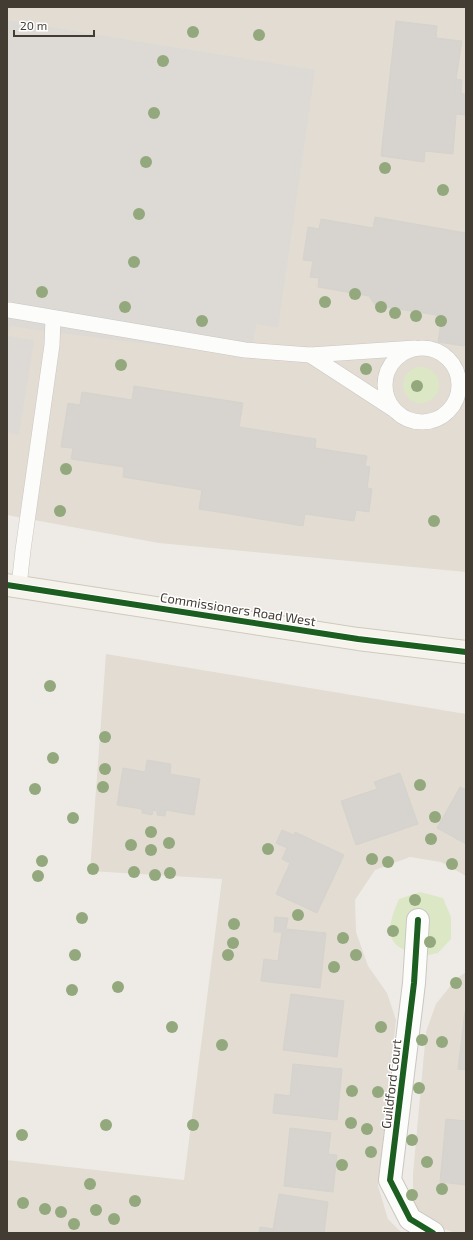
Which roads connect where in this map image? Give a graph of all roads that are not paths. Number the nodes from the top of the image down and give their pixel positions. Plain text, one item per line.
1 (9, 310) dead end
2 (53, 318) junction
3 (415, 348) junction
4 (310, 355) junction
5 (397, 412) junction
6 (13, 585) edge
7 (466, 652) edge
8 (418, 920) dead end
9 (433, 1233) edge

1 - 2 lane
2 - 4 lane
2 - 6 lane
3 - 4 lane
3 - 5 lane
3 - 5 lane
4 - 5 lane
6 - 7 main road, Commissioners Road West
8 - 9 street, Guildford Court

